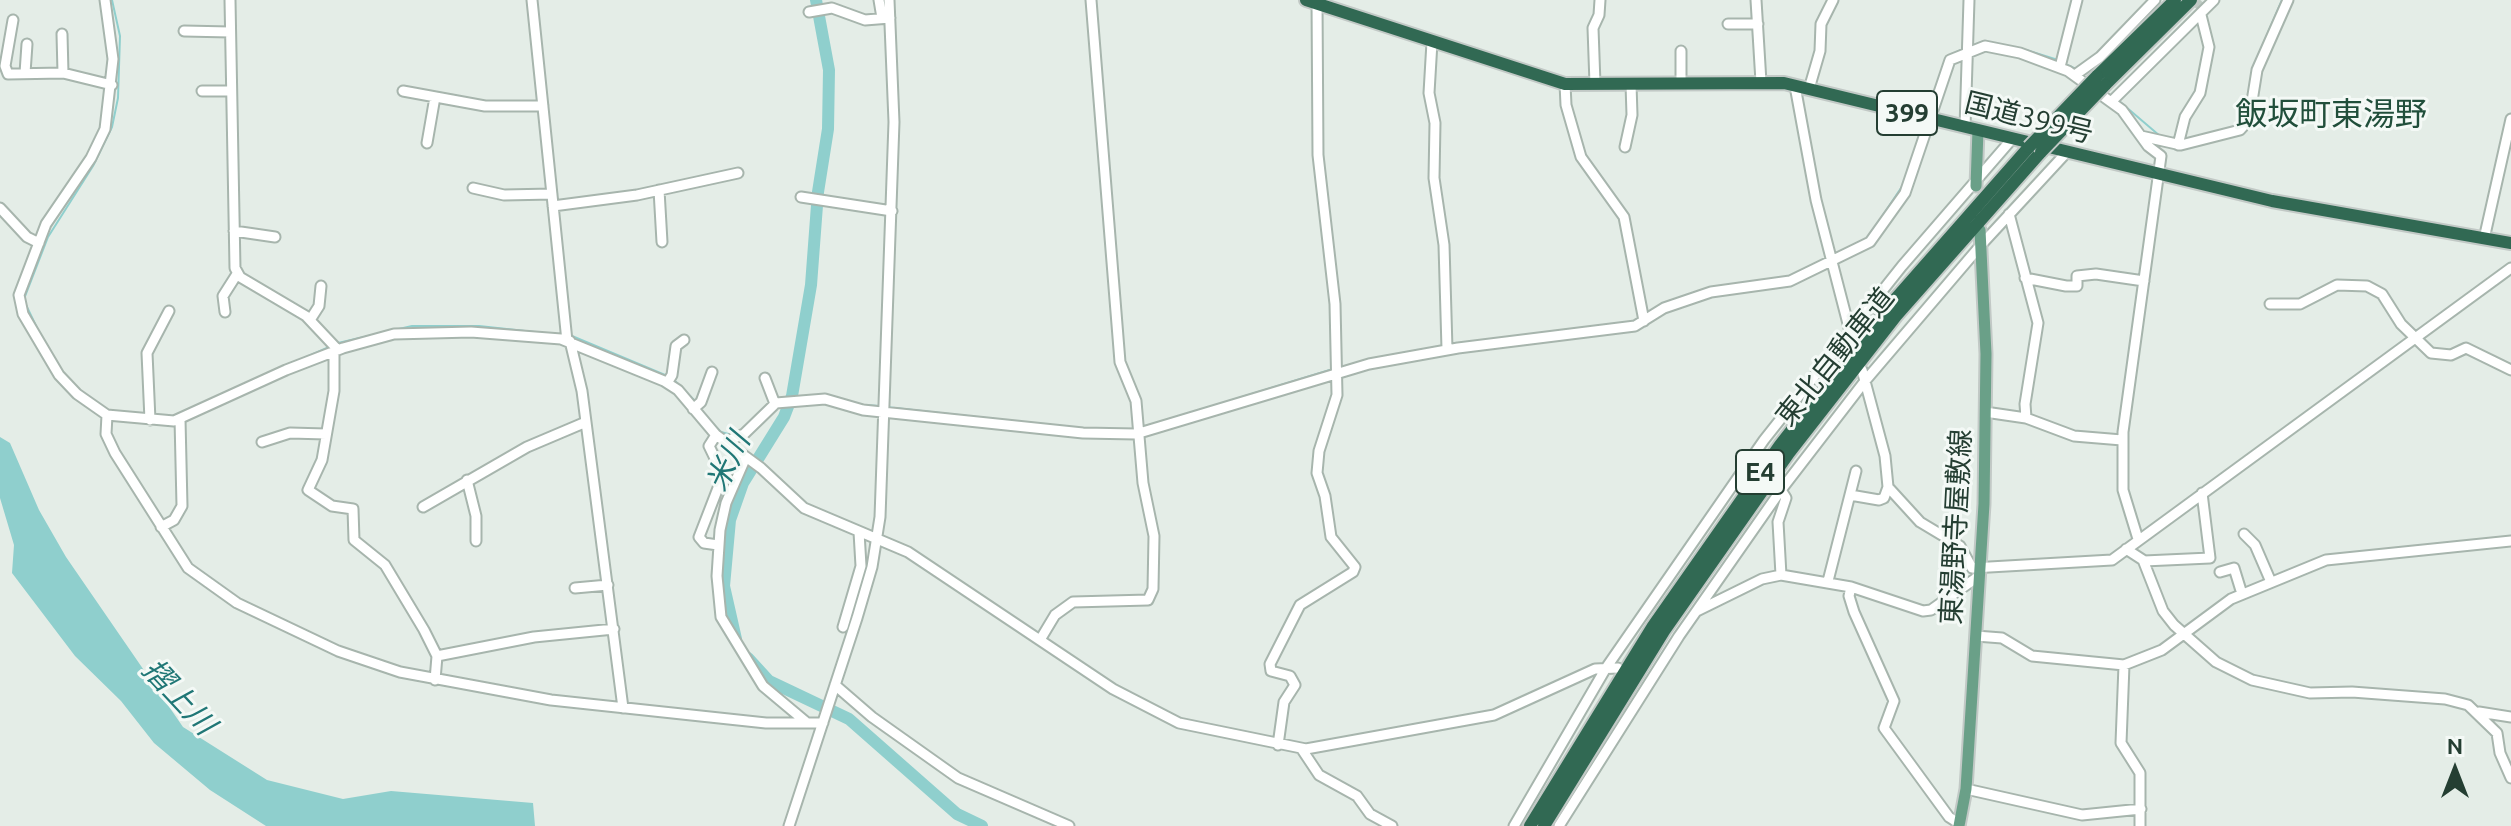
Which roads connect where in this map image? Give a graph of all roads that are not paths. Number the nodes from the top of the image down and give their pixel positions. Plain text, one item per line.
1 (105, 0) edge
2 (230, 0) edge
3 (532, 0) edge
4 (879, 0) edge
5 (889, 0) edge
6 (1091, 0) edge
7 (1600, 0) edge
8 (1756, 0) edge
9 (1833, 0) edge
10 (1969, 0) edge
11 (2077, 0) edge
12 (2155, 0) edge
13 (2175, 0) edge
14 (2214, 0) edge
15 (2288, 0) edge
16 (1313, 1) edge
17 (2199, 8) edge
18 (815, 10) dead end
19 (886, 18) junction
20 (13, 20) dead end
21 (1728, 24) dead end
22 (1758, 24) junction
23 (184, 31) dead end
24 (230, 32) junction
25 (62, 34) dead end
26 (1432, 42) junction
27 (27, 44) dead end
28 (1969, 47) junction
29 (1681, 51) dead end
30 (2061, 64) junction
31 (25, 73) junction
32 (63, 73) junction
33 (2078, 73) junction
34 (2101, 80) junction
35 (1761, 82) junction
36 (1681, 83) junction
37 (1565, 84) junction
38 (1595, 84) junction
39 (1631, 84) junction
40 (112, 85) junction
41 (1795, 86) junction
42 (1809, 89) junction
43 (202, 91) dead end
44 (231, 91) junction
45 (403, 91) dead end
46 (435, 97) junction
47 (2114, 100) junction
48 (543, 106) junction
49 (1931, 119) junction
50 (2511, 119) edge
51 (1972, 129) junction
52 (2141, 136) junction
53 (2509, 137) edge
54 (2012, 139) junction
55 (2179, 141) junction
56 (427, 143) dead end
57 (1625, 147) dead end
58 (2035, 150) junction
59 (2067, 152) junction
60 (738, 173) dead end
61 (2160, 175) junction
62 (1976, 183) junction
63 (473, 188) dead end
64 (659, 190) junction
65 (552, 194) junction
66 (801, 197) dead end
67 (553, 206) junction
68 (0, 208) edge
69 (892, 211) junction
70 (2009, 214) junction
71 (1980, 230) dead end
72 (234, 231) junction
73 (275, 237) dead end
74 (2484, 239) junction
75 (662, 242) dead end
76 (39, 243) junction
77 (2511, 243) edge
78 (1981, 245) junction
79 (1831, 258) junction
80 (2511, 268) edge
81 (237, 274) junction
82 (2025, 278) junction
83 (2144, 281) junction
84 (321, 286) dead end
85 (2270, 304) dead end
86 (169, 311) dead end
87 (225, 312) dead end
88 (1644, 318) junction
89 (310, 320) junction
90 (1848, 331) junction
91 (568, 338) junction
92 (2414, 338) junction
93 (684, 340) dead end
94 (1853, 343) dead end
95 (335, 347) junction
96 (1447, 347) junction
97 (1337, 369) junction
98 (1862, 370) dead end
99 (2511, 370) edge
100 (712, 372) dead end
101 (765, 378) dead end
102 (669, 380) junction
103 (1865, 381) junction
104 (776, 401) junction
105 (696, 407) junction
106 (885, 411) junction
107 (1985, 412) junction
108 (107, 415) junction
109 (150, 418) junction
110 (2026, 418) junction
111 (180, 419) junction
112 (586, 422) junction
113 (1139, 430) junction
114 (326, 434) junction
115 (720, 438) junction
116 (2122, 440) junction
117 (262, 442) dead end
118 (746, 457) junction
119 (1856, 471) dead end
120 (467, 480) junction
121 (1888, 487) junction
122 (1781, 490) junction
123 (2202, 493) junction
124 (1850, 495) junction
125 (423, 507) dead end
126 (161, 527) junction
127 (859, 532) junction
128 (2244, 534) dead end
129 (877, 539) junction
130 (2138, 539) junction
131 (476, 541) dead end
132 (2511, 541) edge
133 (718, 545) junction
134 (2126, 549) junction
135 (2144, 561) junction
136 (2220, 572) dead end
137 (1979, 573) junction
138 (1781, 575) junction
139 (1828, 581) junction
140 (2271, 582) junction
141 (608, 585) junction
142 (1851, 587) junction
143 (575, 588) dead end
144 (2242, 594) junction
145 (1697, 611) junction
146 (843, 627) dead end
147 (614, 629) junction
148 (1976, 636) junction
149 (2183, 636) junction
150 (1040, 640) junction
151 (437, 656) junction
152 (2124, 665) junction
153 (1606, 668) junction
154 (1618, 668) dead end
155 (435, 680) junction
156 (833, 690) junction
157 (623, 708) junction
158 (2477, 711) junction
159 (2511, 717) edge
160 (806, 722) junction
161 (823, 723) junction
162 (1278, 745) junction
163 (1301, 748) junction
164 (2511, 778) edge
165 (1966, 789) junction
166 (2141, 809) junction
167 (1960, 825) edge
168 (789, 826) edge
169 (1069, 826) edge
170 (1392, 826) edge
171 (1514, 826) edge
172 (1530, 826) edge
173 (1544, 826) edge
174 (1559, 826) edge
175 (2140, 826) edge

1 - 40 street
2 - 24 street
3 - 48 street
4 - 19 street
5 - 19 street
6 - 113 street
7 - 38 street
8 - 22 street
9 - 42 street
10 - 28 street
11 - 30 street
12 - 33 street
13 - 34 highway, 東北自動車道 / E4
14 - 17 street
15 - 55 street
16 - 26 highway, 国道399号 / 399
16 - 97 street
17 - 34 highway, 東北自動車道 / E4
17 - 47 street
17 - 55 street
18 - 19 street
19 - 69 street
20 - 31 street
21 - 22 street
22 - 35 street
23 - 24 street
24 - 44 street
25 - 32 street
26 - 37 highway, 国道399号 / 399
26 - 96 street
27 - 31 street
28 - 30 street
28 - 49 street
28 - 51 street
29 - 36 street
30 - 33 street
31 - 32 street
32 - 40 street
33 - 47 street
34 - 58 highway, 東北自動車道 / E4, bridge
35 - 36 highway, 国道399号 / 399
35 - 41 highway, 国道399号 / 399
36 - 39 highway, 国道399号 / 399
37 - 38 highway, 国道399号 / 399
37 - 88 street
38 - 39 highway, 国道399号 / 399
39 - 57 street
40 - 76 street
41 - 42 highway, 国道399号 / 399
41 - 79 street
42 - 49 highway, 国道399号 / 399
43 - 44 street
44 - 72 street
45 - 46 street
46 - 48 street
46 - 56 street
47 - 52 street
48 - 65 street
49 - 51 highway, 国道399号 / 399
49 - 79 street
50 - 53 street
51 - 54 highway, 国道399号 / 399
51 - 62 main road
52 - 55 street
52 - 61 street
53 - 74 street
54 - 59 highway, 国道399号 / 399
54 - 62 street
58 - 172 highway, 東北自動車道 / E4
58 - 173 highway, 東北自動車道 / E4
59 - 61 highway, 国道399号 / 399
59 - 70 street
60 - 64 street
61 - 74 highway, 国道399号 / 399
61 - 83 street
62 - 90 street
63 - 65 street
64 - 67 street
64 - 75 street
65 - 67 street
66 - 69 street
67 - 91 street
68 - 76 street
69 - 106 street
70 - 78 street
70 - 82 street
71 - 78 main road, 東湯野寺屋敷線
72 - 73 street
72 - 81 street
74 - 77 highway, 国道399号 / 399
76 - 108 street
78 - 103 street
78 - 107 main road, 東湯野寺屋敷線
79 - 88 street
79 - 90 street
80 - 92 street
81 - 87 street
81 - 89 street
82 - 83 street
82 - 110 street
83 - 116 street
84 - 89 street
85 - 92 street
86 - 109 street
88 - 96 street
89 - 95 street
90 - 94 street
90 - 153 street
91 - 95 street
91 - 102 street
91 - 112 street
92 - 99 street
92 - 123 street
93 - 102 street
95 - 111 street
95 - 114 street
96 - 97 street
97 - 113 street
97 - 162 street
98 - 103 street
100 - 105 street
101 - 104 street
102 - 105 street
103 - 121 street
103 - 122 street
104 - 106 street
104 - 115 street
105 - 115 street
106 - 113 street
106 - 129 street
107 - 110 street
107 - 137 main road, 東湯野寺屋敷線
108 - 109 street
108 - 126 street
109 - 111 street
110 - 116 street
111 - 126 street
112 - 120 street
112 - 141 street
113 - 150 street
114 - 117 street
114 - 151 street
115 - 118 street
115 - 133 street
116 - 130 street
118 - 127 street
118 - 133 street
119 - 124 street
120 - 125 street
120 - 131 street
121 - 124 street
121 - 137 street
122 - 138 street
122 - 145 street
123 - 130 street
123 - 135 street
124 - 139 street
126 - 155 street
127 - 129 street
127 - 146 street
128 - 140 street
129 - 150 street
129 - 156 street
130 - 134 street
132 - 140 street
133 - 160 street
134 - 135 street
134 - 137 street
135 - 149 street
136 - 144 street
137 - 142 street
137 - 148 main road, 東湯野寺屋敷線
138 - 139 street
138 - 145 street
139 - 142 street
140 - 144 street
141 - 143 street
141 - 147 street
142 - 167 street
144 - 149 street
145 - 174 street
147 - 151 street
147 - 157 street
148 - 152 street
148 - 165 main road, 東湯野寺屋敷線
149 - 152 street
149 - 158 street
150 - 162 street
151 - 155 street
152 - 166 street
153 - 154 street
153 - 163 street
153 - 171 street
155 - 157 street
156 - 161 street
156 - 169 street
157 - 160 street
158 - 159 street
158 - 164 street
160 - 161 street
161 - 168 street
162 - 163 street
163 - 170 street
165 - 166 street
165 - 167 main road, 東湯野寺屋敷線
166 - 175 street

